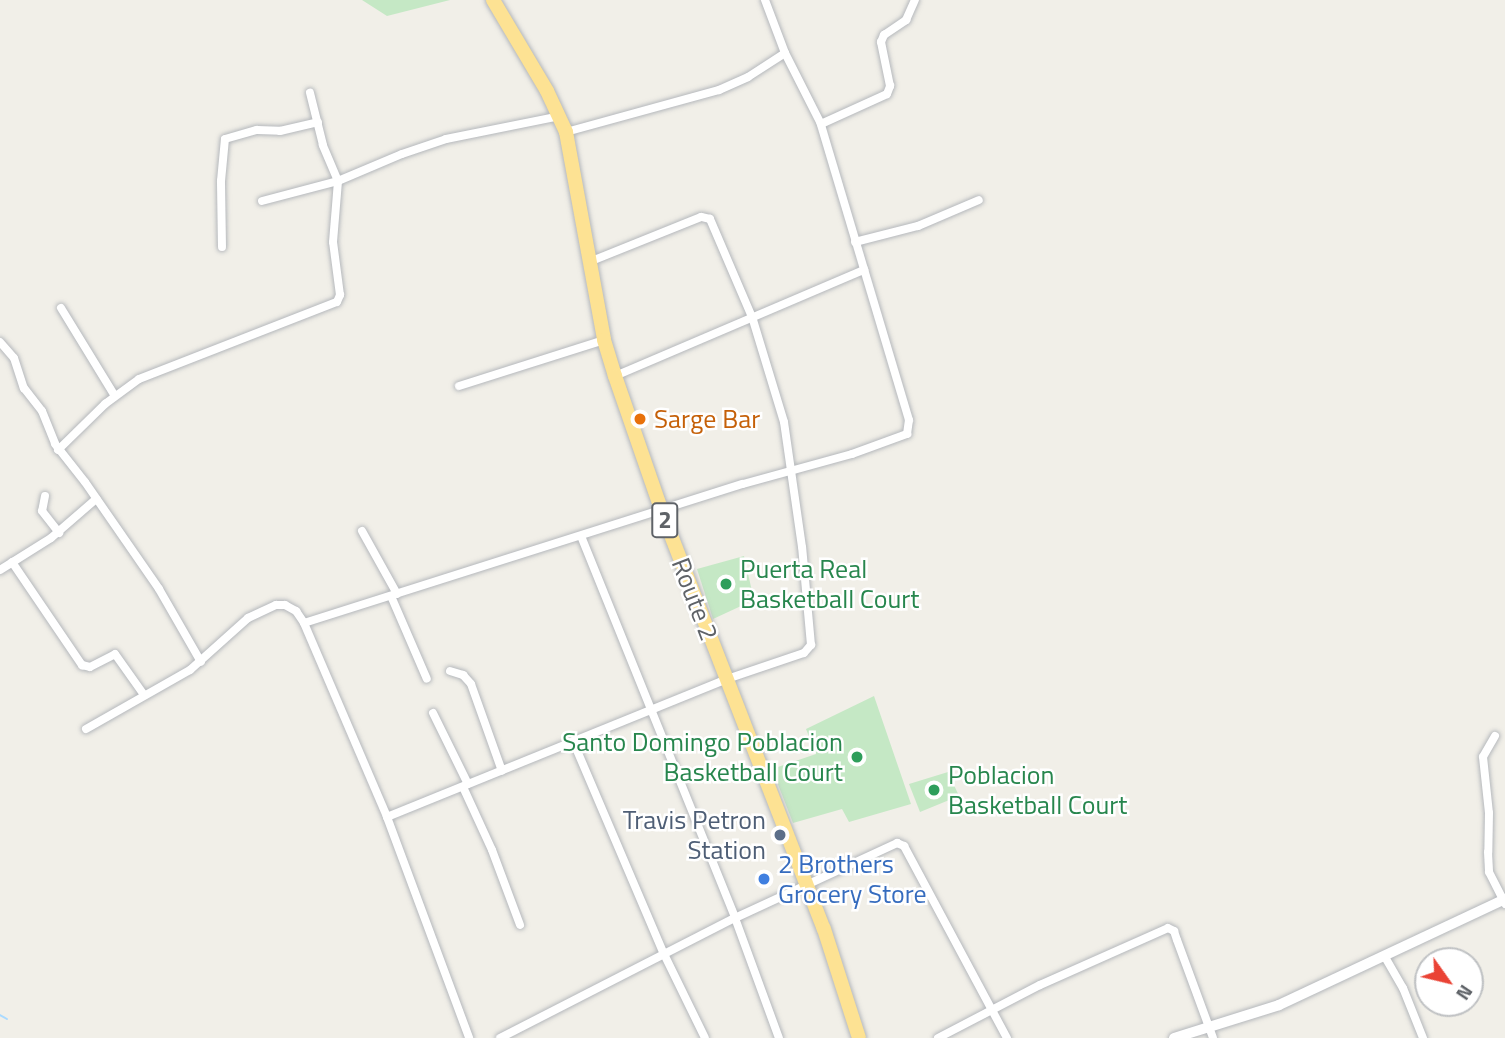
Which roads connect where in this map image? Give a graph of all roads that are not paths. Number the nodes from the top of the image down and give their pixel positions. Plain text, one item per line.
1 (493, 0) edge
2 (765, 0) edge
3 (915, 0) edge
4 (785, 53) junction
5 (310, 93) dead end
6 (559, 116) junction
7 (317, 122) junction
8 (821, 124) junction
9 (566, 132) junction
10 (338, 181) junction
11 (979, 200) dead end
12 (262, 201) dead end
13 (856, 242) junction
14 (222, 247) dead end
15 (589, 262) junction
16 (864, 270) junction
17 (61, 308) dead end
18 (752, 317) junction
19 (604, 340) junction
20 (0, 342) edge
21 (615, 376) junction
22 (459, 386) dead end
23 (116, 396) junction
24 (58, 450) junction
25 (792, 470) junction
26 (44, 496) dead end
27 (96, 499) junction
28 (662, 512) junction
29 (362, 531) dead end
30 (59, 533) junction
31 (581, 536) junction
32 (12, 562) junction
33 (0, 570) edge
34 (394, 595) junction
35 (304, 623) junction
36 (201, 662) junction
37 (450, 671) dead end
38 (427, 679) dead end
39 (727, 680) junction
40 (144, 695) junction
41 (649, 710) junction
42 (433, 713) dead end
43 (86, 729) dead end
44 (1495, 736) dead end
45 (573, 741) junction
46 (502, 771) junction
47 (466, 785) junction
48 (387, 817) junction
49 (807, 887) junction
50 (1504, 901) edge
51 (735, 918) junction
52 (520, 925) dead end
53 (664, 954) junction
54 (1385, 957) junction
55 (991, 1010) junction
56 (1211, 1033) edge
57 (469, 1038) edge
58 (500, 1038) edge
59 (705, 1038) edge
60 (779, 1038) edge
61 (859, 1038) edge
62 (938, 1038) edge
63 (1007, 1038) edge
64 (1174, 1038) edge
65 (1423, 1038) edge

1 - 6 highway, Route 2 / 2
2 - 4 street
3 - 8 street
4 - 8 street
4 - 9 street
5 - 7 street
6 - 9 highway, Route 2 / 2
6 - 10 street
7 - 10 street
7 - 14 street
8 - 13 street
9 - 15 highway, Route 2 / 2
10 - 12 street
10 - 23 street
11 - 13 street
13 - 16 street
15 - 18 street
15 - 19 highway, Route 2 / 2
16 - 18 street
16 - 25 street
17 - 23 street
18 - 21 street
18 - 25 street
19 - 21 highway, Route 2 / 2
19 - 22 street
20 - 24 street
21 - 28 highway, Route 2 / 2
23 - 24 street
24 - 27 street
25 - 28 street
25 - 39 street
26 - 30 street
27 - 30 street
27 - 36 street
28 - 31 street
28 - 39 highway, Route 2 / 2
29 - 34 street
30 - 32 street
31 - 34 street
31 - 41 street
32 - 33 street
32 - 40 street
34 - 35 street
34 - 38 street
35 - 36 street
35 - 48 street
36 - 40 street
37 - 46 street
39 - 41 street
39 - 49 highway, Route 2 / 2
40 - 43 street
41 - 45 street
41 - 51 street
42 - 47 street
44 - 50 street
45 - 46 street
45 - 53 street
46 - 47 street
47 - 48 street
47 - 52 street
48 - 57 street
49 - 51 street
49 - 55 street
49 - 61 highway, Route 2 / 2
50 - 54 street
51 - 53 street
51 - 60 street
53 - 58 street
53 - 59 street
54 - 56 street
54 - 65 street
55 - 56 street
55 - 62 street
55 - 63 street
56 - 64 street

